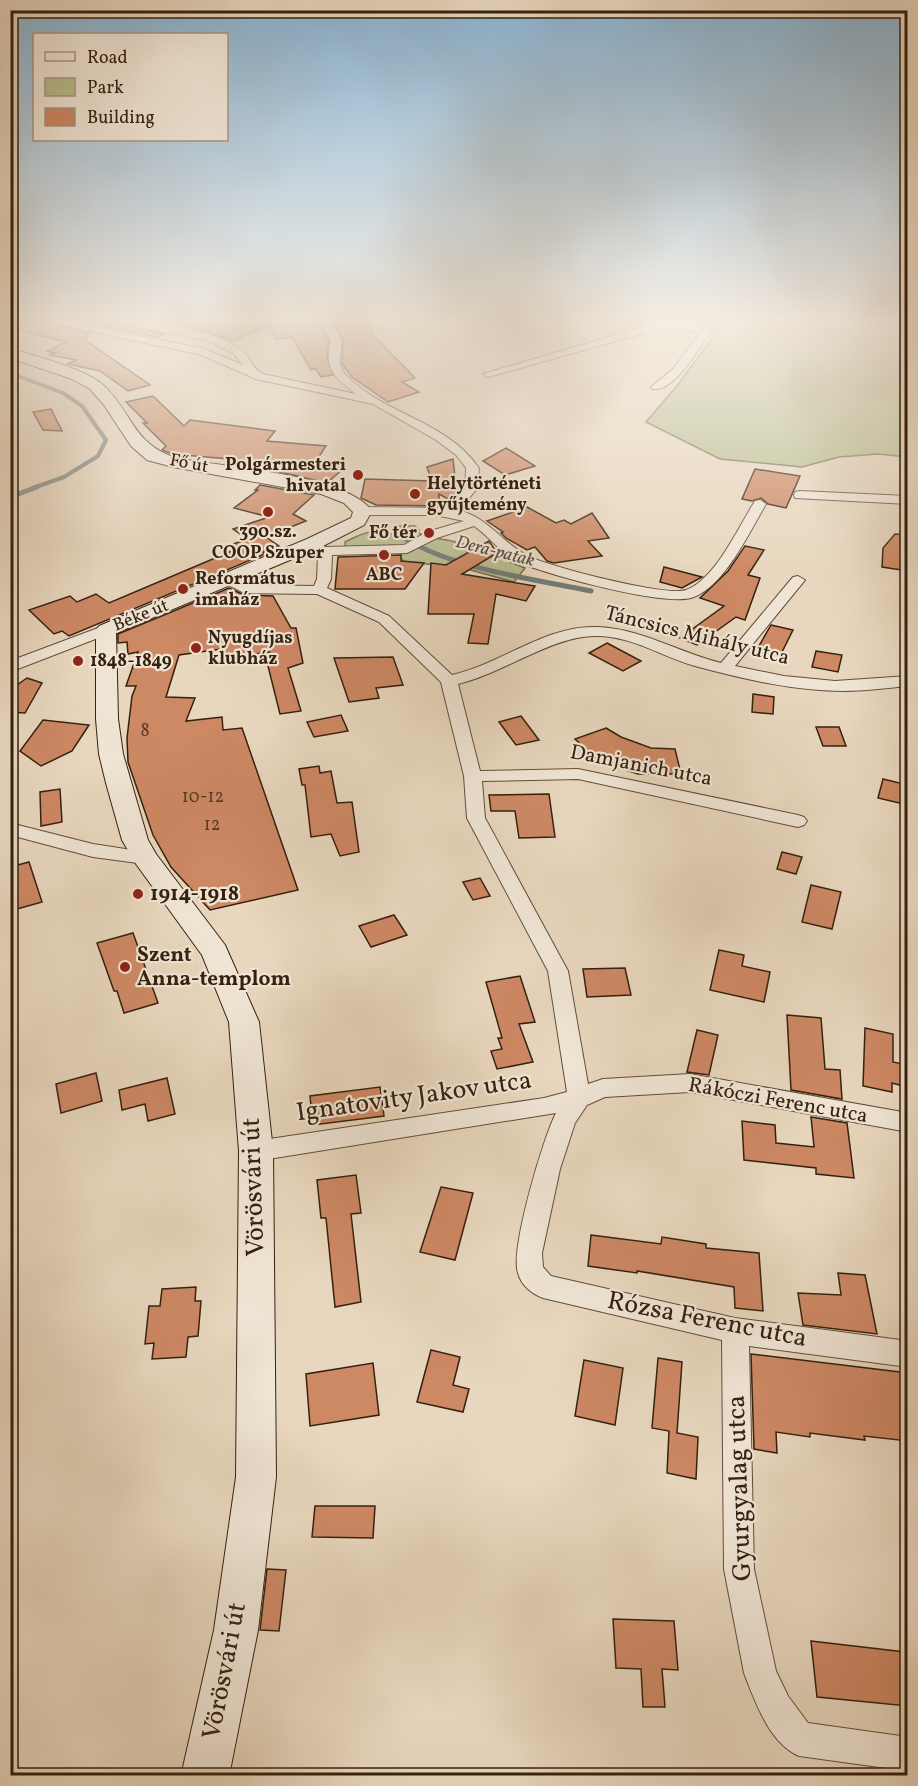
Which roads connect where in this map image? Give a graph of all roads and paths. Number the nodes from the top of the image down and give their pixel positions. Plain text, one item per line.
1 (110, 404) edge
2 (380, 404) edge
3 (800, 495) dead end
4 (908, 500) edge
5 (760, 504) dead end
6 (363, 511) junction
7 (448, 513) junction
8 (476, 521) junction
9 (383, 522) dead end
10 (445, 532) junction
11 (504, 544) junction
12 (320, 550) junction
13 (798, 580) dead end
14 (228, 581) junction
15 (319, 590) junction
16 (106, 630) junction
17 (10, 667) edge
18 (726, 668) junction
19 (449, 681) junction
20 (908, 681) edge
21 (472, 776) junction
22 (798, 821) dead end
23 (10, 828) edge
24 (145, 858) junction
25 (579, 1098) junction
26 (908, 1123) edge
27 (256, 1150) junction
28 (735, 1331) junction
29 (908, 1354) edge
30 (908, 1754) edge
31 (206, 1776) edge

1 - 6 main road, Fő út
2 - 7 street
3 - 4 street
5 - 11 street
6 - 7 street
6 - 12 main road, Béke út
7 - 8 street
8 - 10 street
8 - 11 street
9 - 10 street
10 - 11 street
10 - 12 street
12 - 14 main road, Béke út
12 - 15 street
13 - 18 street
14 - 15 street
14 - 16 main road, Béke út
15 - 19 street
16 - 17 street, Béke út
16 - 24 main road, Vörösvári út
18 - 19 street, Táncsics Mihály utca
18 - 20 street, Táncsics Mihály utca
19 - 21 street
21 - 22 street, Damjanich utca
21 - 25 street
23 - 24 street
24 - 27 main road, Vörösvári út
25 - 26 street, Rákóczi Ferenc utca
25 - 27 street, Ignatovity Jakov utca
25 - 28 street, Rózsa Ferenc utca
27 - 31 main road, Vörösvári út
28 - 29 street, Rózsa Ferenc utca
28 - 30 street, Gyurgyalag utca

